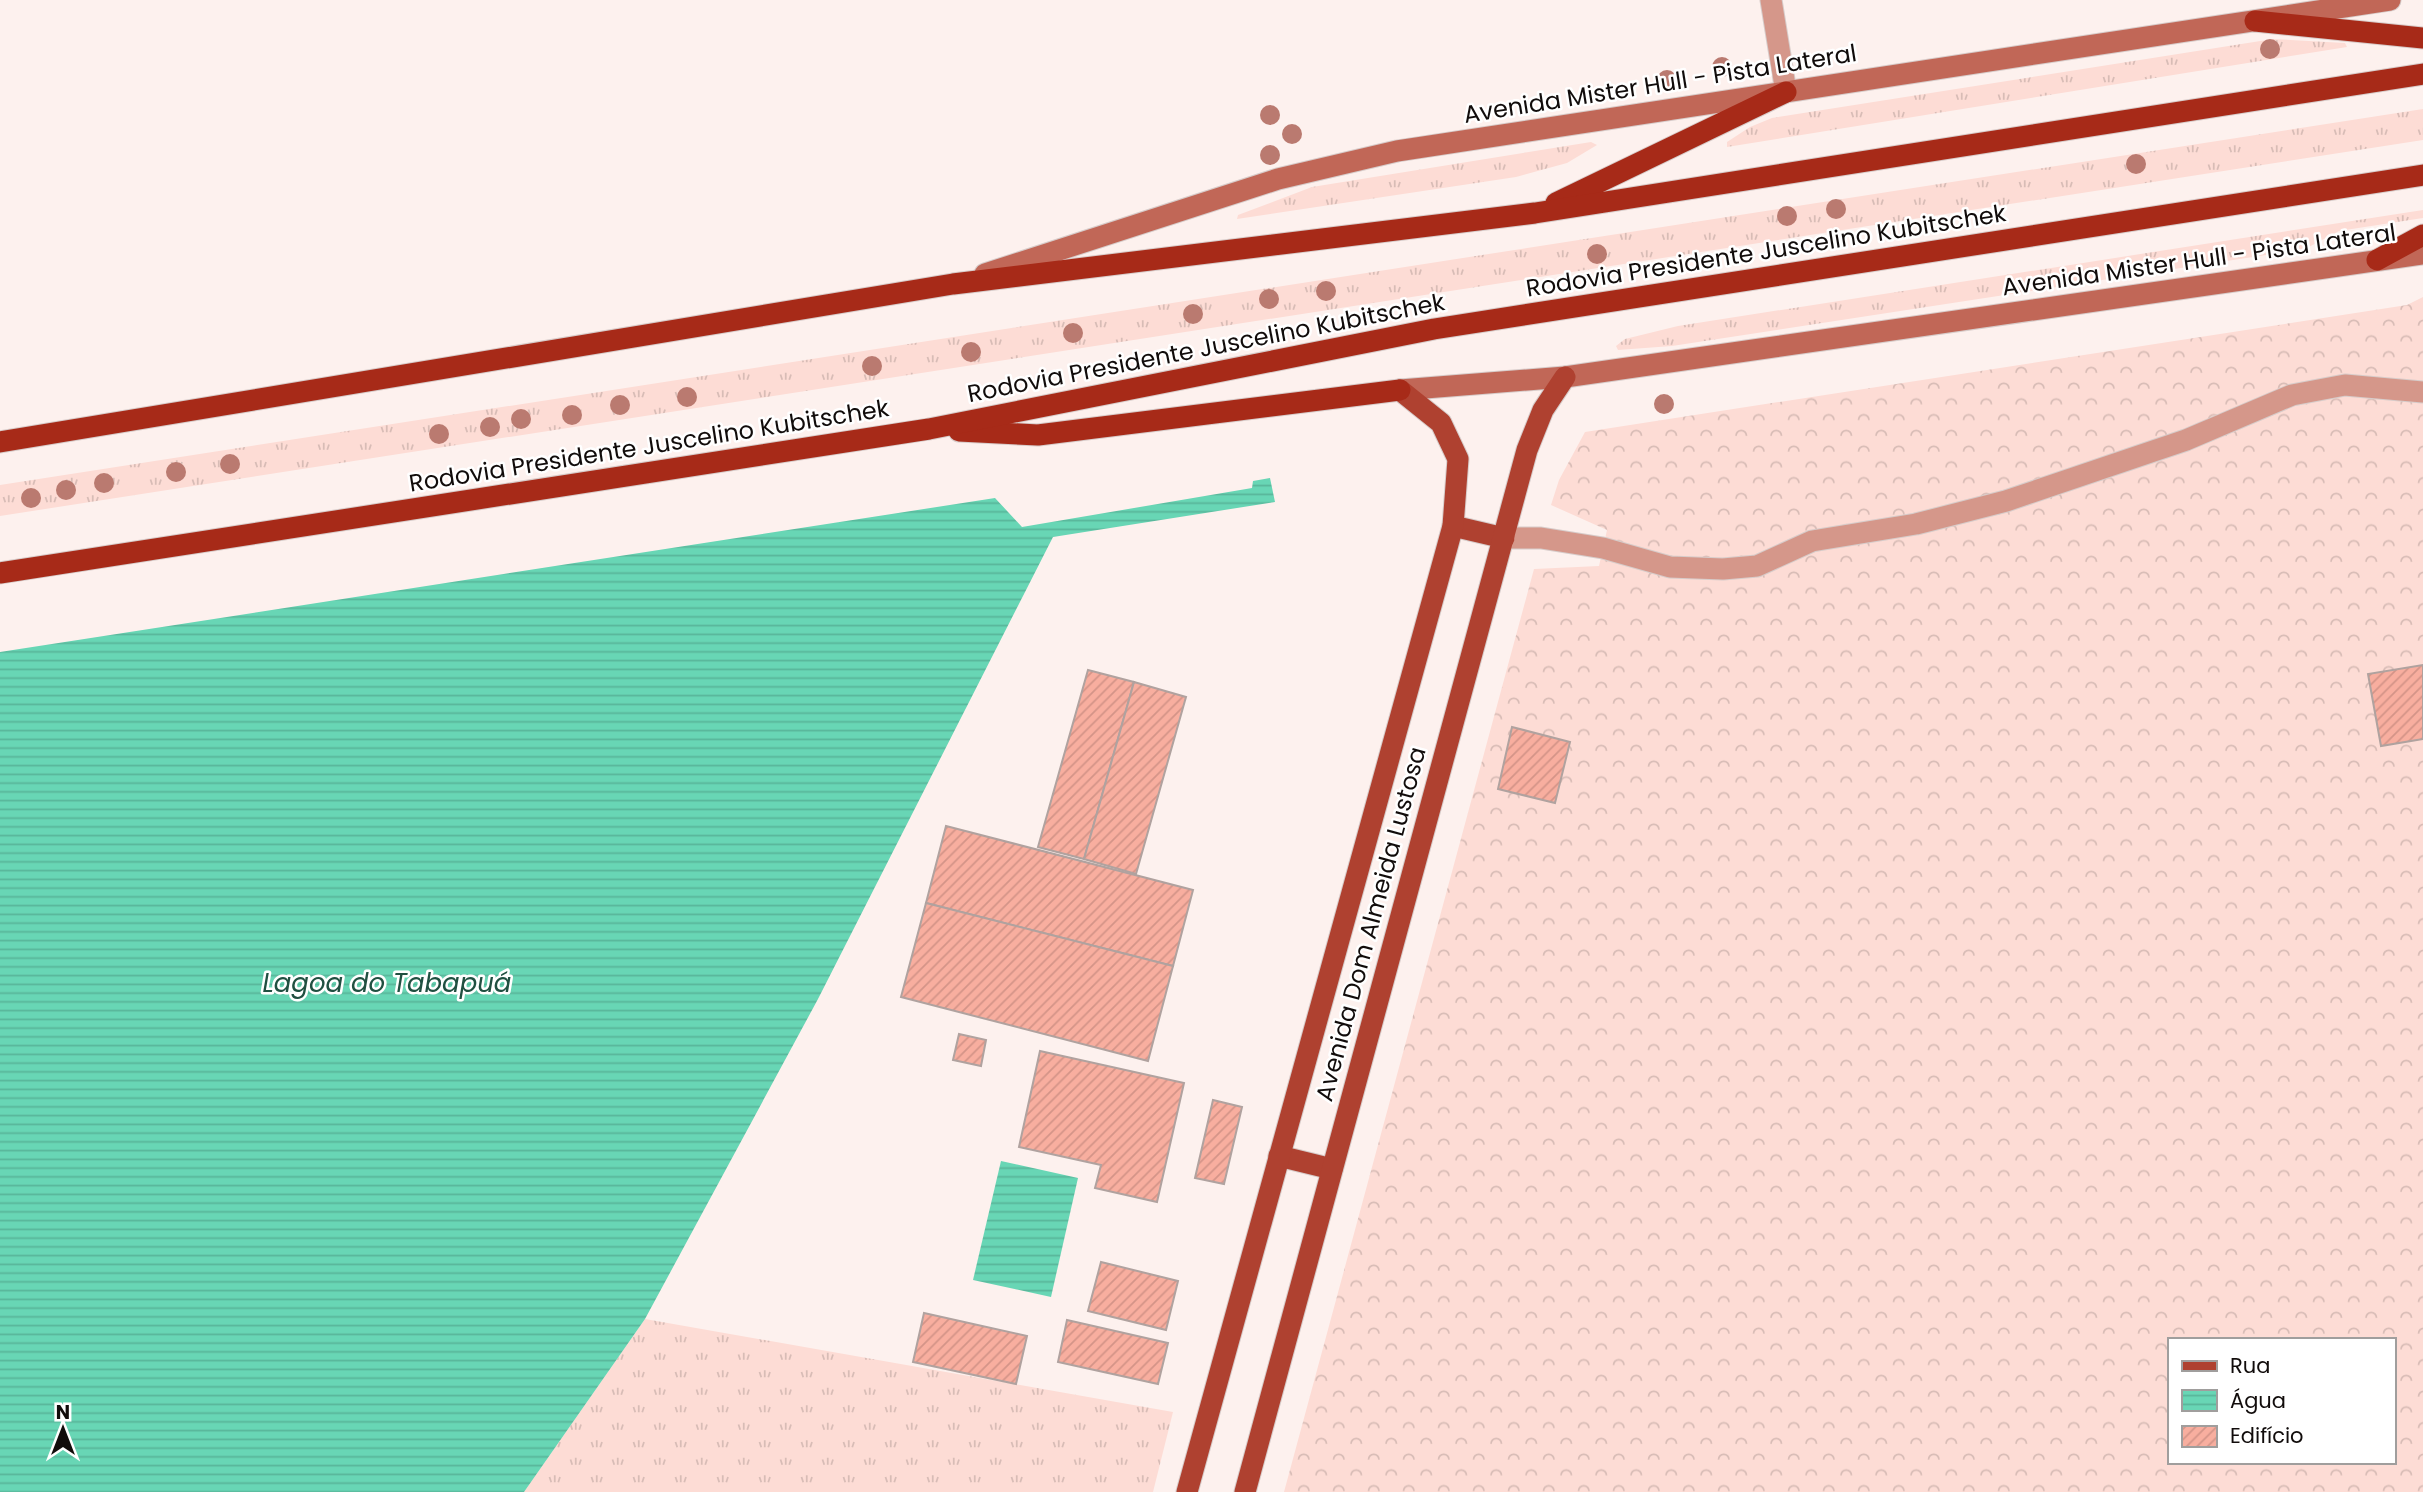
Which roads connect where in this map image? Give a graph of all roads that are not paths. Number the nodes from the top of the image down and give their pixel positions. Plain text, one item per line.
1 (1771, 0) edge
2 (2390, 0) edge
3 (2255, 20) junction
4 (2423, 38) edge
5 (2423, 74) edge
6 (1786, 92) junction
7 (2423, 175) edge
8 (1535, 213) junction
9 (2423, 234) edge
10 (2423, 254) edge
11 (2377, 260) junction
12 (953, 284) junction
13 (1565, 377) junction
14 (1400, 390) junction
15 (2423, 392) edge
16 (929, 429) junction
17 (0, 442) edge
18 (1453, 526) junction
19 (1504, 538) junction
20 (0, 573) edge
21 (1279, 1156) junction
22 (1332, 1169) junction
23 (1187, 1492) edge
24 (1245, 1492) edge

1 - 6 street
2 - 3 main road, Avenida Mister Hull - Pista Lateral
3 - 4 highway
3 - 6 main road, Avenida Mister Hull - Pista Lateral
5 - 8 highway
6 - 8 highway
6 - 12 main road, Avenida Mister Hull - Pista Lateral
7 - 16 highway, Rodovia Presidente Juscelino Kubitschek
8 - 12 highway
9 - 11 highway
10 - 11 main road, Avenida Mister Hull - Pista Lateral
11 - 13 main road, Avenida Mister Hull - Pista Lateral
12 - 17 highway
13 - 14 main road, Avenida Mister Hull - Pista Lateral
13 - 19 main road, Avenida Dom Almeida Lustosa
14 - 16 highway
14 - 18 main road, Avenida Dom Almeida Lustosa
15 - 19 street
16 - 20 highway, Rodovia Presidente Juscelino Kubitschek
18 - 19 main road
18 - 21 main road, Avenida Dom Almeida Lustosa
19 - 22 main road, Avenida Dom Almeida Lustosa
21 - 22 main road
21 - 23 main road, Avenida Dom Almeida Lustosa
22 - 24 main road, Avenida Dom Almeida Lustosa

